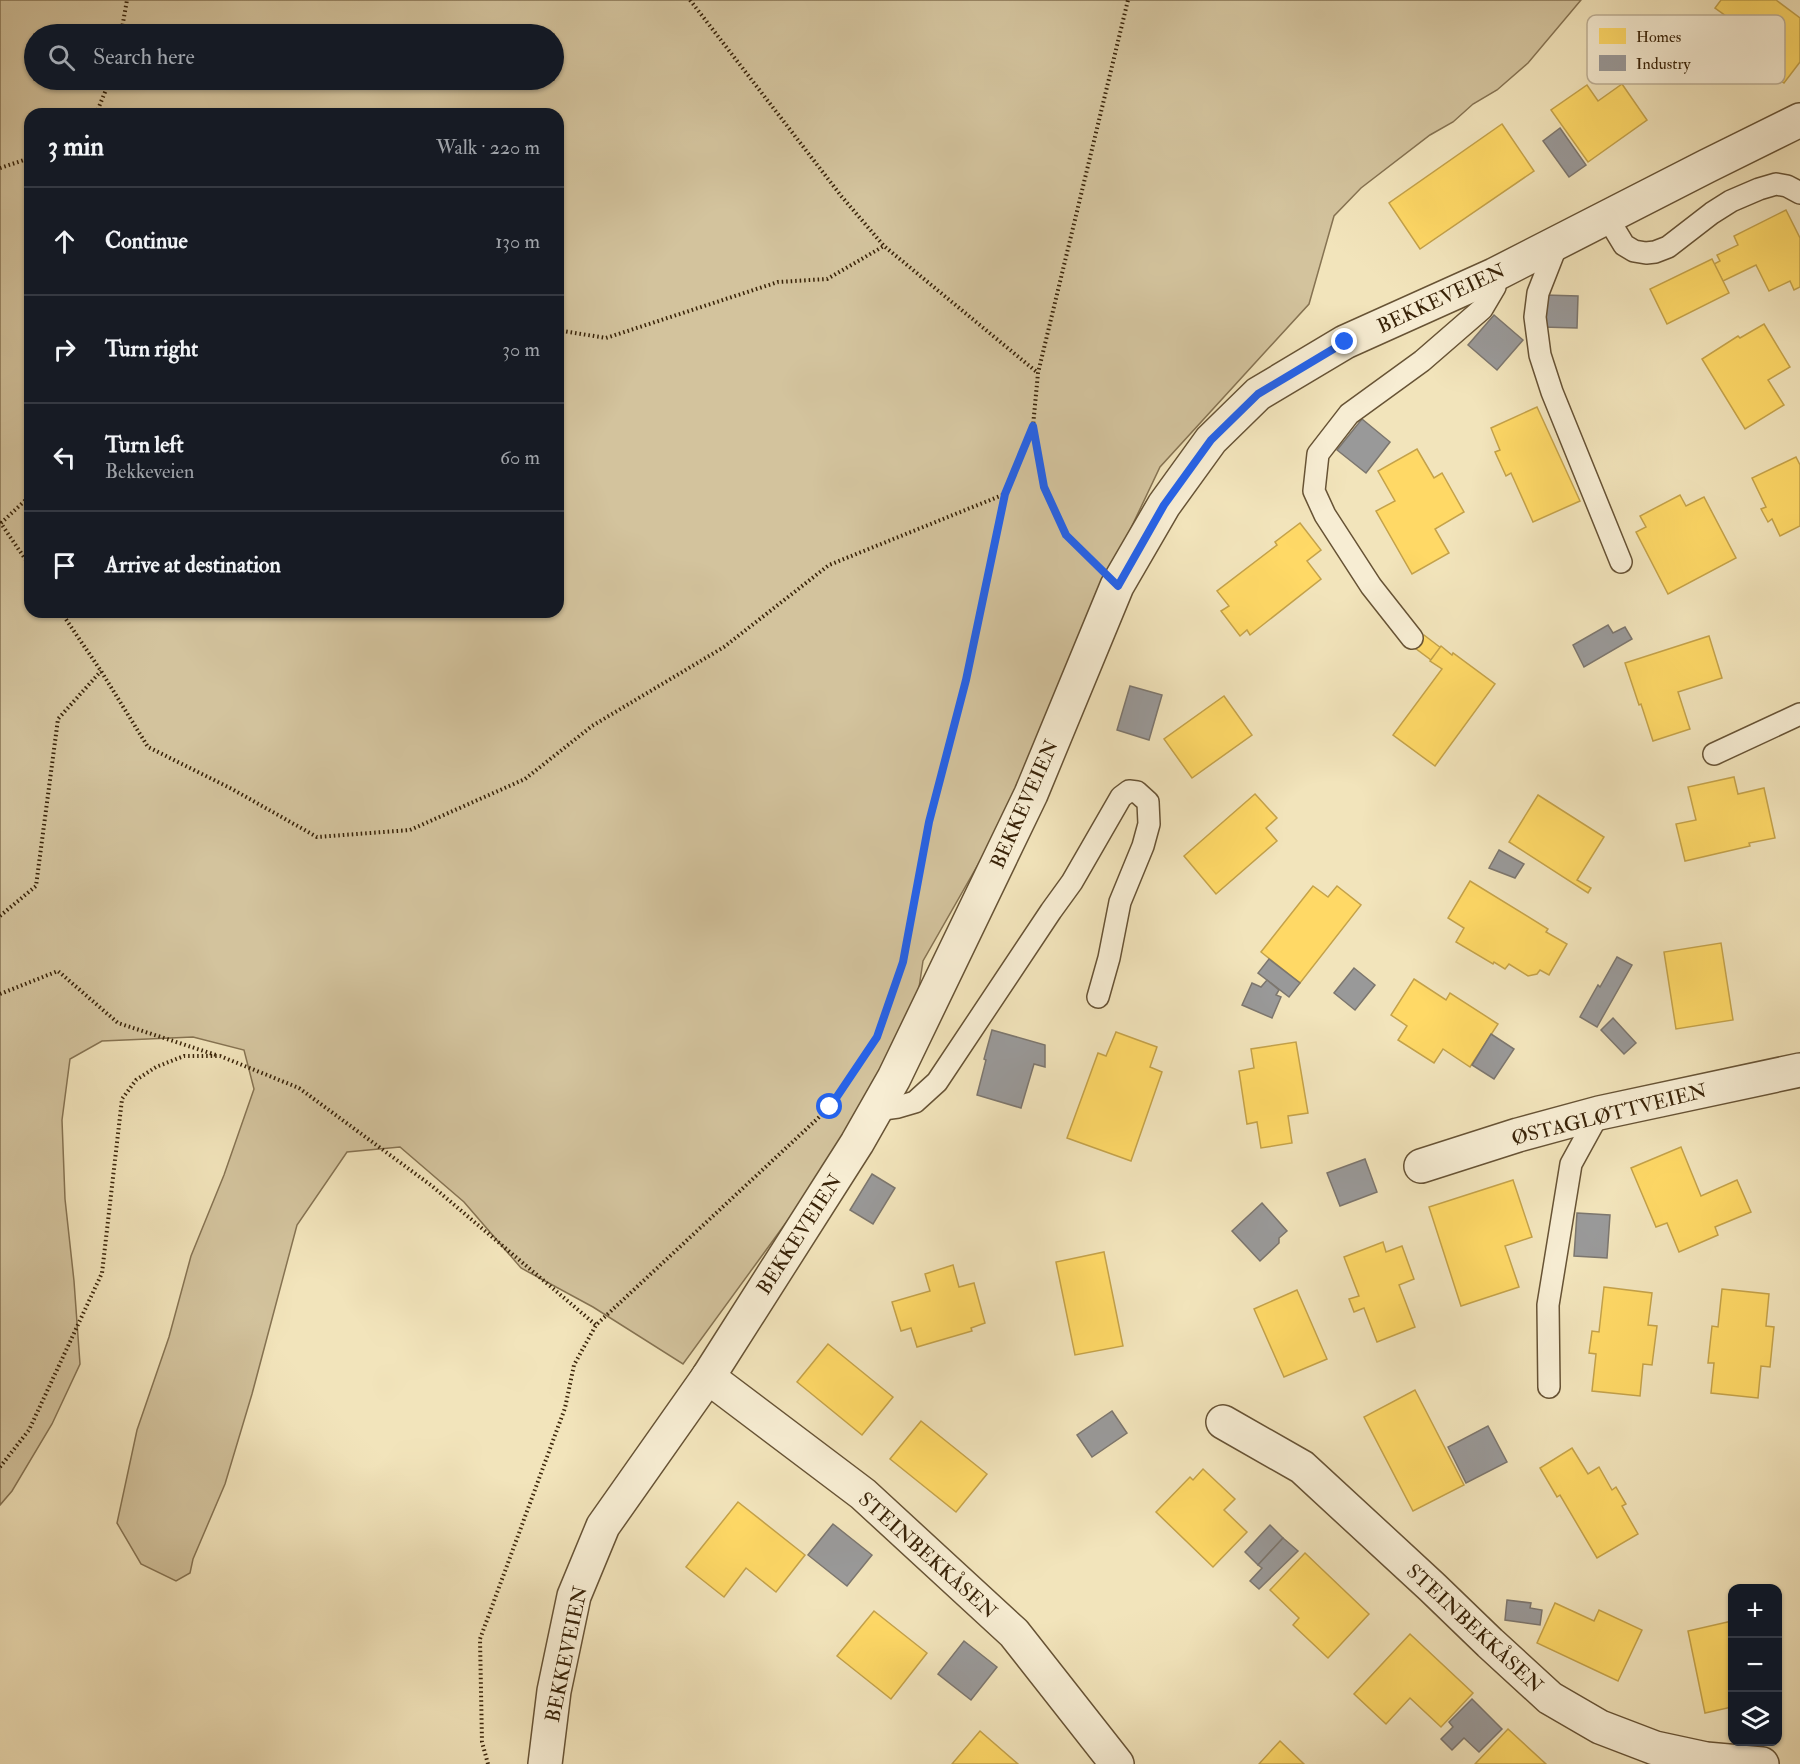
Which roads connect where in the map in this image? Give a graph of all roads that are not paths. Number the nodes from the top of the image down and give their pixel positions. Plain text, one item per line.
1 (1800, 120) edge
2 (1800, 193) edge
3 (1607, 217) junction
4 (1558, 242) junction
5 (1494, 275) junction
6 (1621, 562) dead end
7 (1412, 638) dead end
8 (1800, 714) edge
9 (1714, 754) dead end
10 (1098, 997) dead end
11 (1800, 1070) edge
12 (876, 1110) junction
13 (1599, 1113) junction
14 (1421, 1166) dead end
15 (708, 1377) junction
16 (1549, 1387) dead end
17 (1223, 1422) dead end
18 (545, 1764) edge
19 (1117, 1764) edge
20 (1762, 1764) edge

1 - 3 street, BEKKEVEIEN
2 - 3 lane
3 - 4 street, BEKKEVEIEN
4 - 5 street, BEKKEVEIEN
4 - 6 lane
5 - 7 lane
5 - 12 street, BEKKEVEIEN
8 - 9 lane
10 - 12 lane
11 - 13 street, ØSTAGLØTTVEIEN
12 - 15 street, BEKKEVEIEN
13 - 14 street, ØSTAGLØTTVEIEN
13 - 16 lane
15 - 18 street, BEKKEVEIEN
15 - 19 street, STEINBEKKÅSEN
17 - 20 street, STEINBEKKÅSEN

